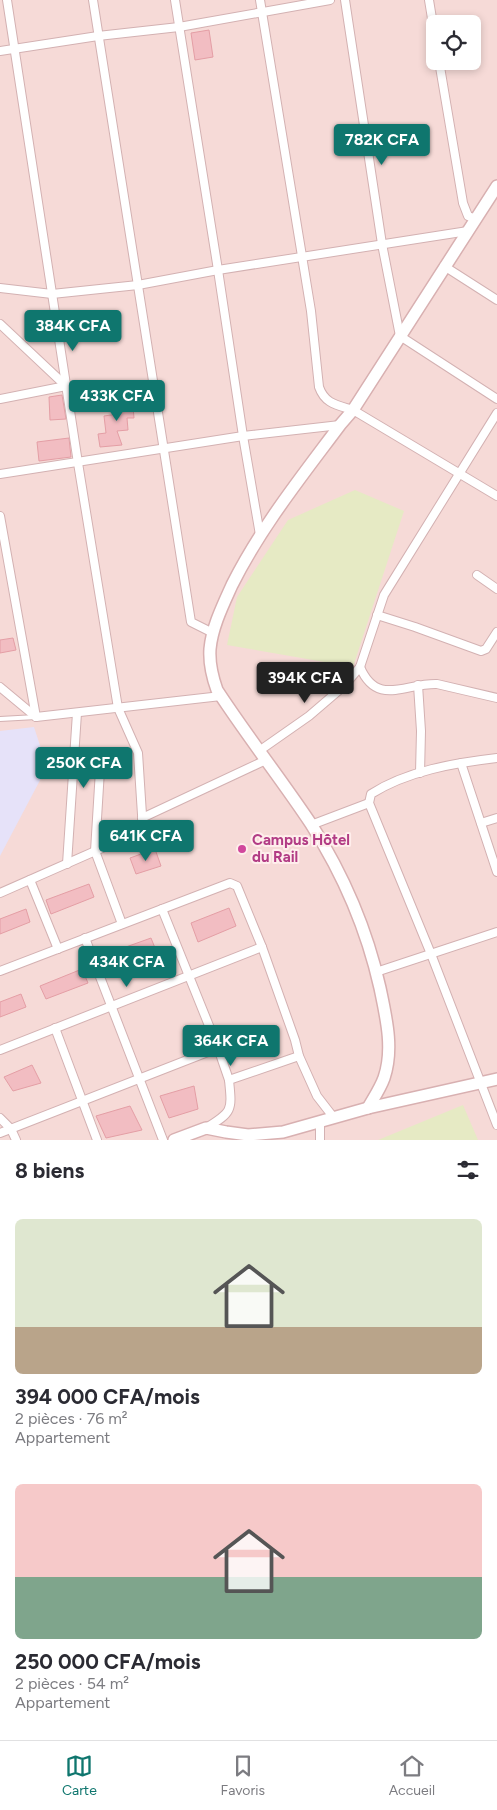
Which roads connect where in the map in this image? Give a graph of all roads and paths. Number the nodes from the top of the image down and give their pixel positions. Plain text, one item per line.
1 (7, 0) edge
2 (93, 0) edge
3 (175, 0) edge
4 (260, 0) edge
5 (330, 0) edge
6 (345, 0) edge
7 (429, 0) edge
8 (262, 13) junction
9 (431, 15) edge
10 (179, 27) junction
11 (98, 36) junction
12 (15, 50) junction
13 (0, 51) edge
14 (441, 70) edge
15 (497, 186) edge
16 (494, 199) edge
17 (476, 220) junction
18 (468, 231) junction
19 (382, 244) junction
20 (302, 258) junction
21 (444, 266) junction
22 (218, 270) junction
23 (138, 285) junction
24 (0, 288) edge
25 (52, 294) junction
26 (497, 300) edge
27 (0, 324) edge
28 (400, 336) junction
29 (66, 386) junction
30 (0, 399) edge
31 (497, 399) edge
32 (353, 410) junction
33 (497, 413) edge
34 (340, 424) junction
35 (243, 436) junction
36 (164, 449) junction
37 (78, 462) junction
38 (459, 472) junction
39 (0, 474) edge
40 (497, 496) edge
41 (0, 516) edge
42 (260, 535) junction
43 (477, 575) dead end
44 (497, 589) edge
45 (377, 615) junction
46 (497, 632) edge
47 (213, 633) junction
48 (360, 667) junction
49 (418, 685) junction
50 (0, 687) edge
51 (221, 696) junction
52 (497, 698) edge
53 (118, 708) junction
54 (77, 712) junction
55 (36, 717) junction
56 (0, 719) edge
57 (101, 754) dead end
58 (262, 755) junction
59 (497, 758) edge
60 (461, 763) junction
61 (420, 773) junction
62 (369, 804) junction
63 (142, 818) junction
64 (497, 818) edge
65 (481, 823) junction
66 (311, 825) junction
67 (95, 851) junction
68 (68, 864) junction
69 (497, 872) edge
70 (30, 880) junction
71 (0, 893) edge
72 (162, 908) junction
73 (122, 924) junction
74 (497, 932) edge
75 (85, 938) junction
76 (262, 947) junction
77 (58, 949) junction
78 (431, 954) junction
79 (0, 971) edge
80 (376, 972) junction
81 (189, 976) junction
82 (111, 1006) junction
83 (55, 1028) junction
84 (218, 1048) junction
85 (0, 1050) edge
86 (299, 1056) junction
87 (140, 1079) junction
88 (497, 1079) edge
89 (229, 1080) junction
90 (481, 1083) junction
91 (82, 1101) junction
92 (368, 1108) junction
93 (0, 1118) edge
94 (334, 1118) junction
95 (320, 1123) junction
96 (497, 1125) edge
97 (206, 1128) junction
98 (12, 1129) junction
99 (0, 1133) edge
100 (16, 1140) edge
101 (97, 1140) edge
102 (163, 1140) edge
103 (174, 1140) edge
104 (320, 1140) edge

1 - 12 street
2 - 11 street
3 - 10 street
4 - 8 street
5 - 8 street
6 - 19 street
7 - 9 street
8 - 10 street
8 - 20 street
10 - 11 street
10 - 22 street
11 - 12 street
11 - 23 street
12 - 13 street
12 - 25 street
14 - 17 street
15 - 16 street
16 - 17 street
17 - 18 street
18 - 19 street
18 - 21 street
19 - 20 street
19 - 28 street
20 - 22 street
20 - 32 street
21 - 26 street
21 - 28 street
22 - 23 street
22 - 35 street
23 - 25 street
23 - 36 street
24 - 25 street
25 - 29 street
27 - 29 street
28 - 31 street
28 - 32 street
29 - 30 street
29 - 37 street
32 - 34 street
32 - 38 street
33 - 38 street
34 - 35 street
34 - 42 street
35 - 36 street
35 - 42 street
36 - 37 street
36 - 47 street
37 - 39 street
37 - 53 street
38 - 40 street
38 - 45 street
41 - 55 street
42 - 47 street
43 - 44 street
45 - 46 street
45 - 48 street
47 - 51 street
48 - 49 street
48 - 58 street
49 - 52 street
49 - 61 street
50 - 55 street
51 - 53 street
51 - 58 street
53 - 54 street
53 - 63 street
54 - 55 street
54 - 68 street
55 - 56 lane
57 - 67 street
58 - 63 street
58 - 66 street
59 - 60 street
60 - 61 street
60 - 65 street
61 - 62 street
62 - 66 street
62 - 78 street
63 - 67 street
64 - 65 street
65 - 69 street
66 - 80 street
67 - 68 street
67 - 73 street
68 - 70 street
70 - 71 street
70 - 77 street
72 - 73 street
72 - 76 street
72 - 81 street
73 - 75 street
74 - 78 street
75 - 77 street
75 - 82 street
76 - 81 street
76 - 86 street
77 - 79 street
78 - 80 street
78 - 90 street
80 - 92 street
81 - 82 street
81 - 84 street
82 - 83 street
82 - 87 street
83 - 85 street
83 - 91 street
84 - 87 street
84 - 89 street
86 - 89 street
86 - 94 street
87 - 91 street
87 - 102 street
88 - 90 street
89 - 97 street
90 - 92 street
90 - 96 street
91 - 98 street
91 - 101 street
92 - 94 street
93 - 98 street
94 - 95 street
95 - 97 street
95 - 104 street
97 - 103 street
98 - 99 street
98 - 100 street

